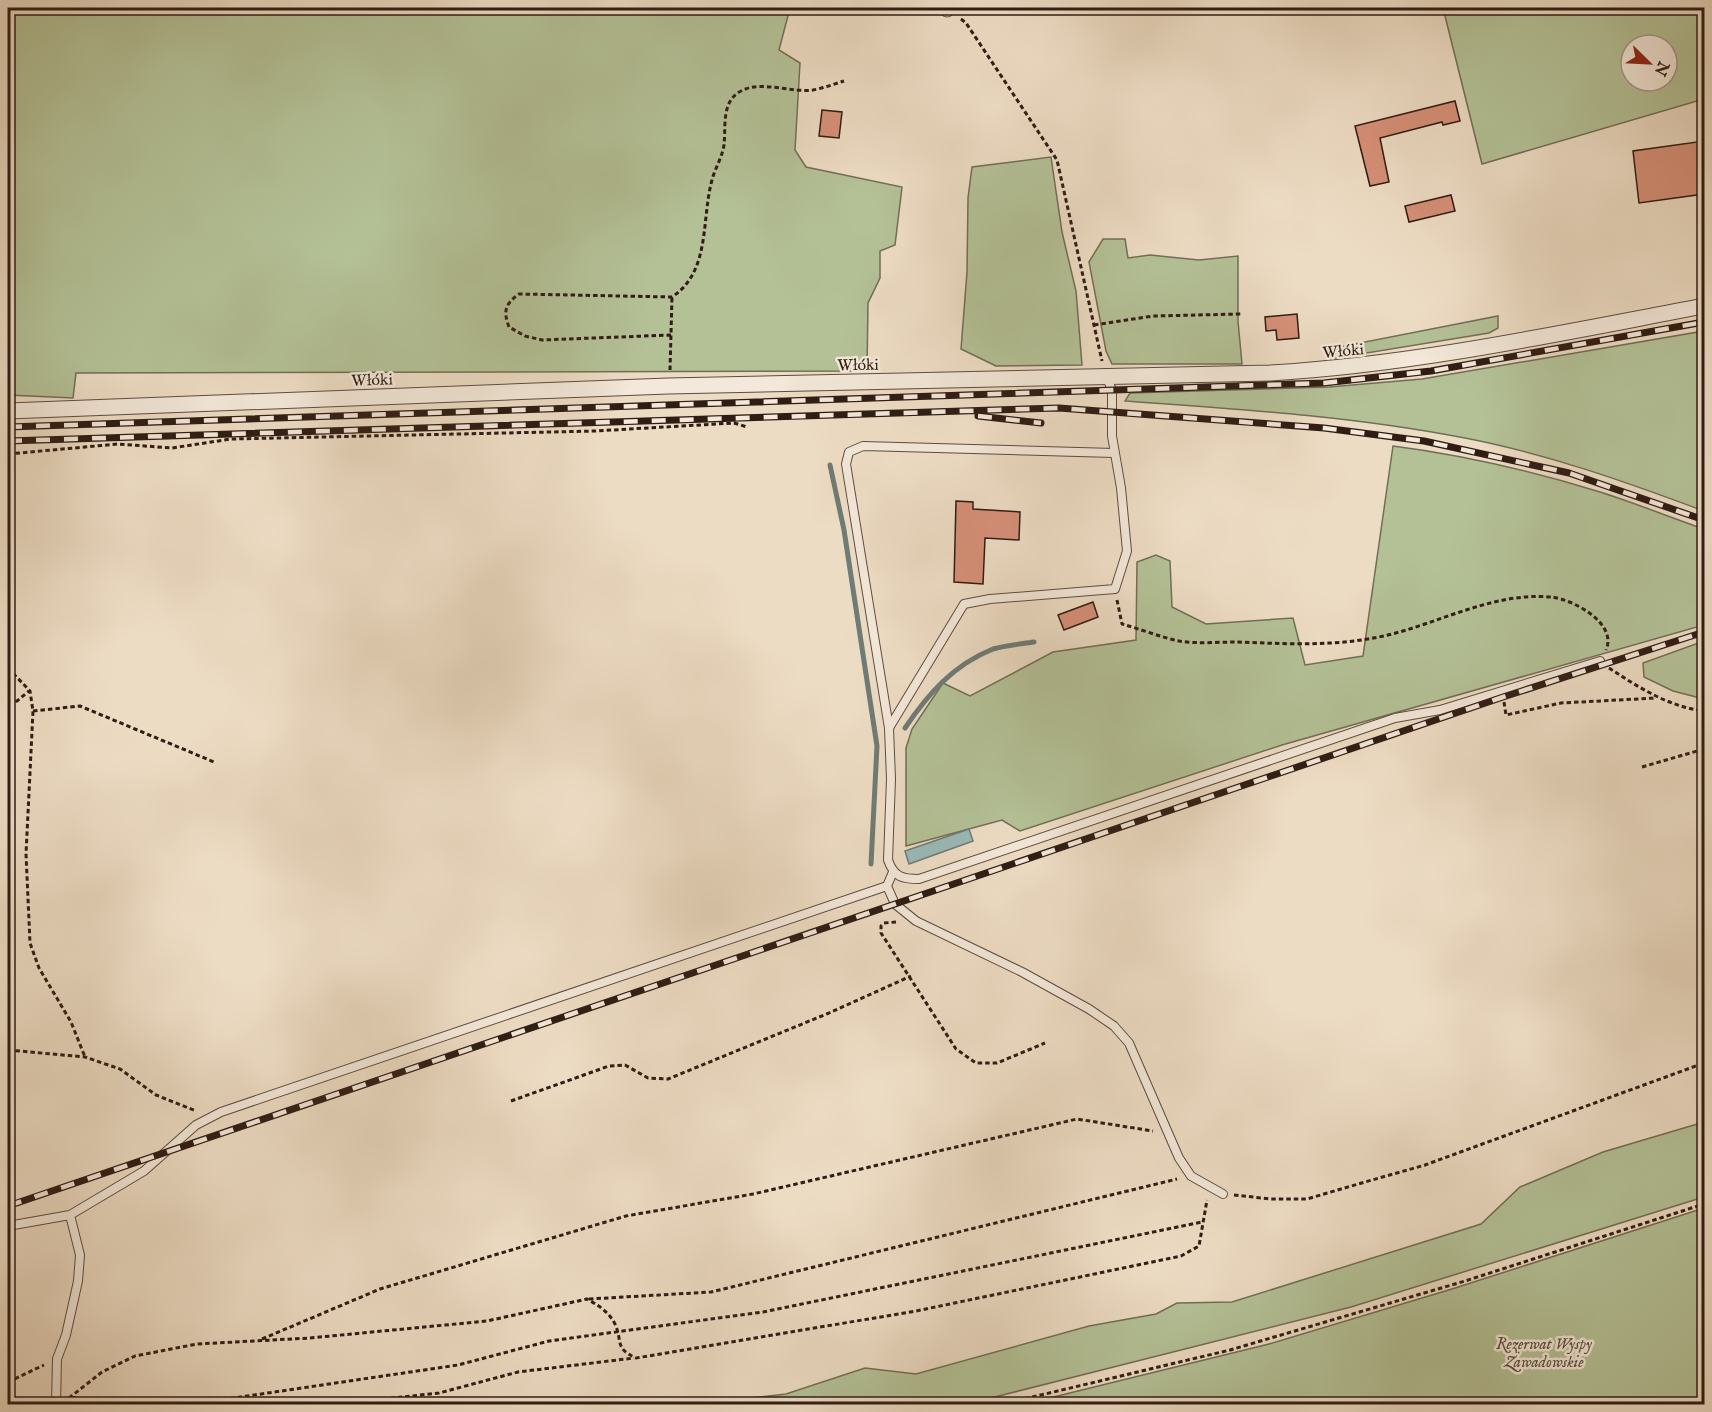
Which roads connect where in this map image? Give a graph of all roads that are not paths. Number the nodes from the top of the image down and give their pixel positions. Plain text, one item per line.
1 (1704, 306) edge
2 (1106, 376) junction
3 (8, 411) edge
4 (1114, 453) junction
5 (1599, 661) road end
6 (889, 728) junction
7 (893, 872) junction
8 (887, 886) junction
9 (1223, 1194) road end
10 (70, 1215) junction
11 (8, 1226) edge
12 (56, 1404) edge

1 - 2 street, Włóki
2 - 3 street, Włóki
2 - 4 lane
4 - 6 lane
4 - 6 lane
5 - 7 lane
6 - 7 lane
7 - 8 lane
8 - 9 lane
8 - 10 lane
10 - 11 lane
10 - 12 lane

